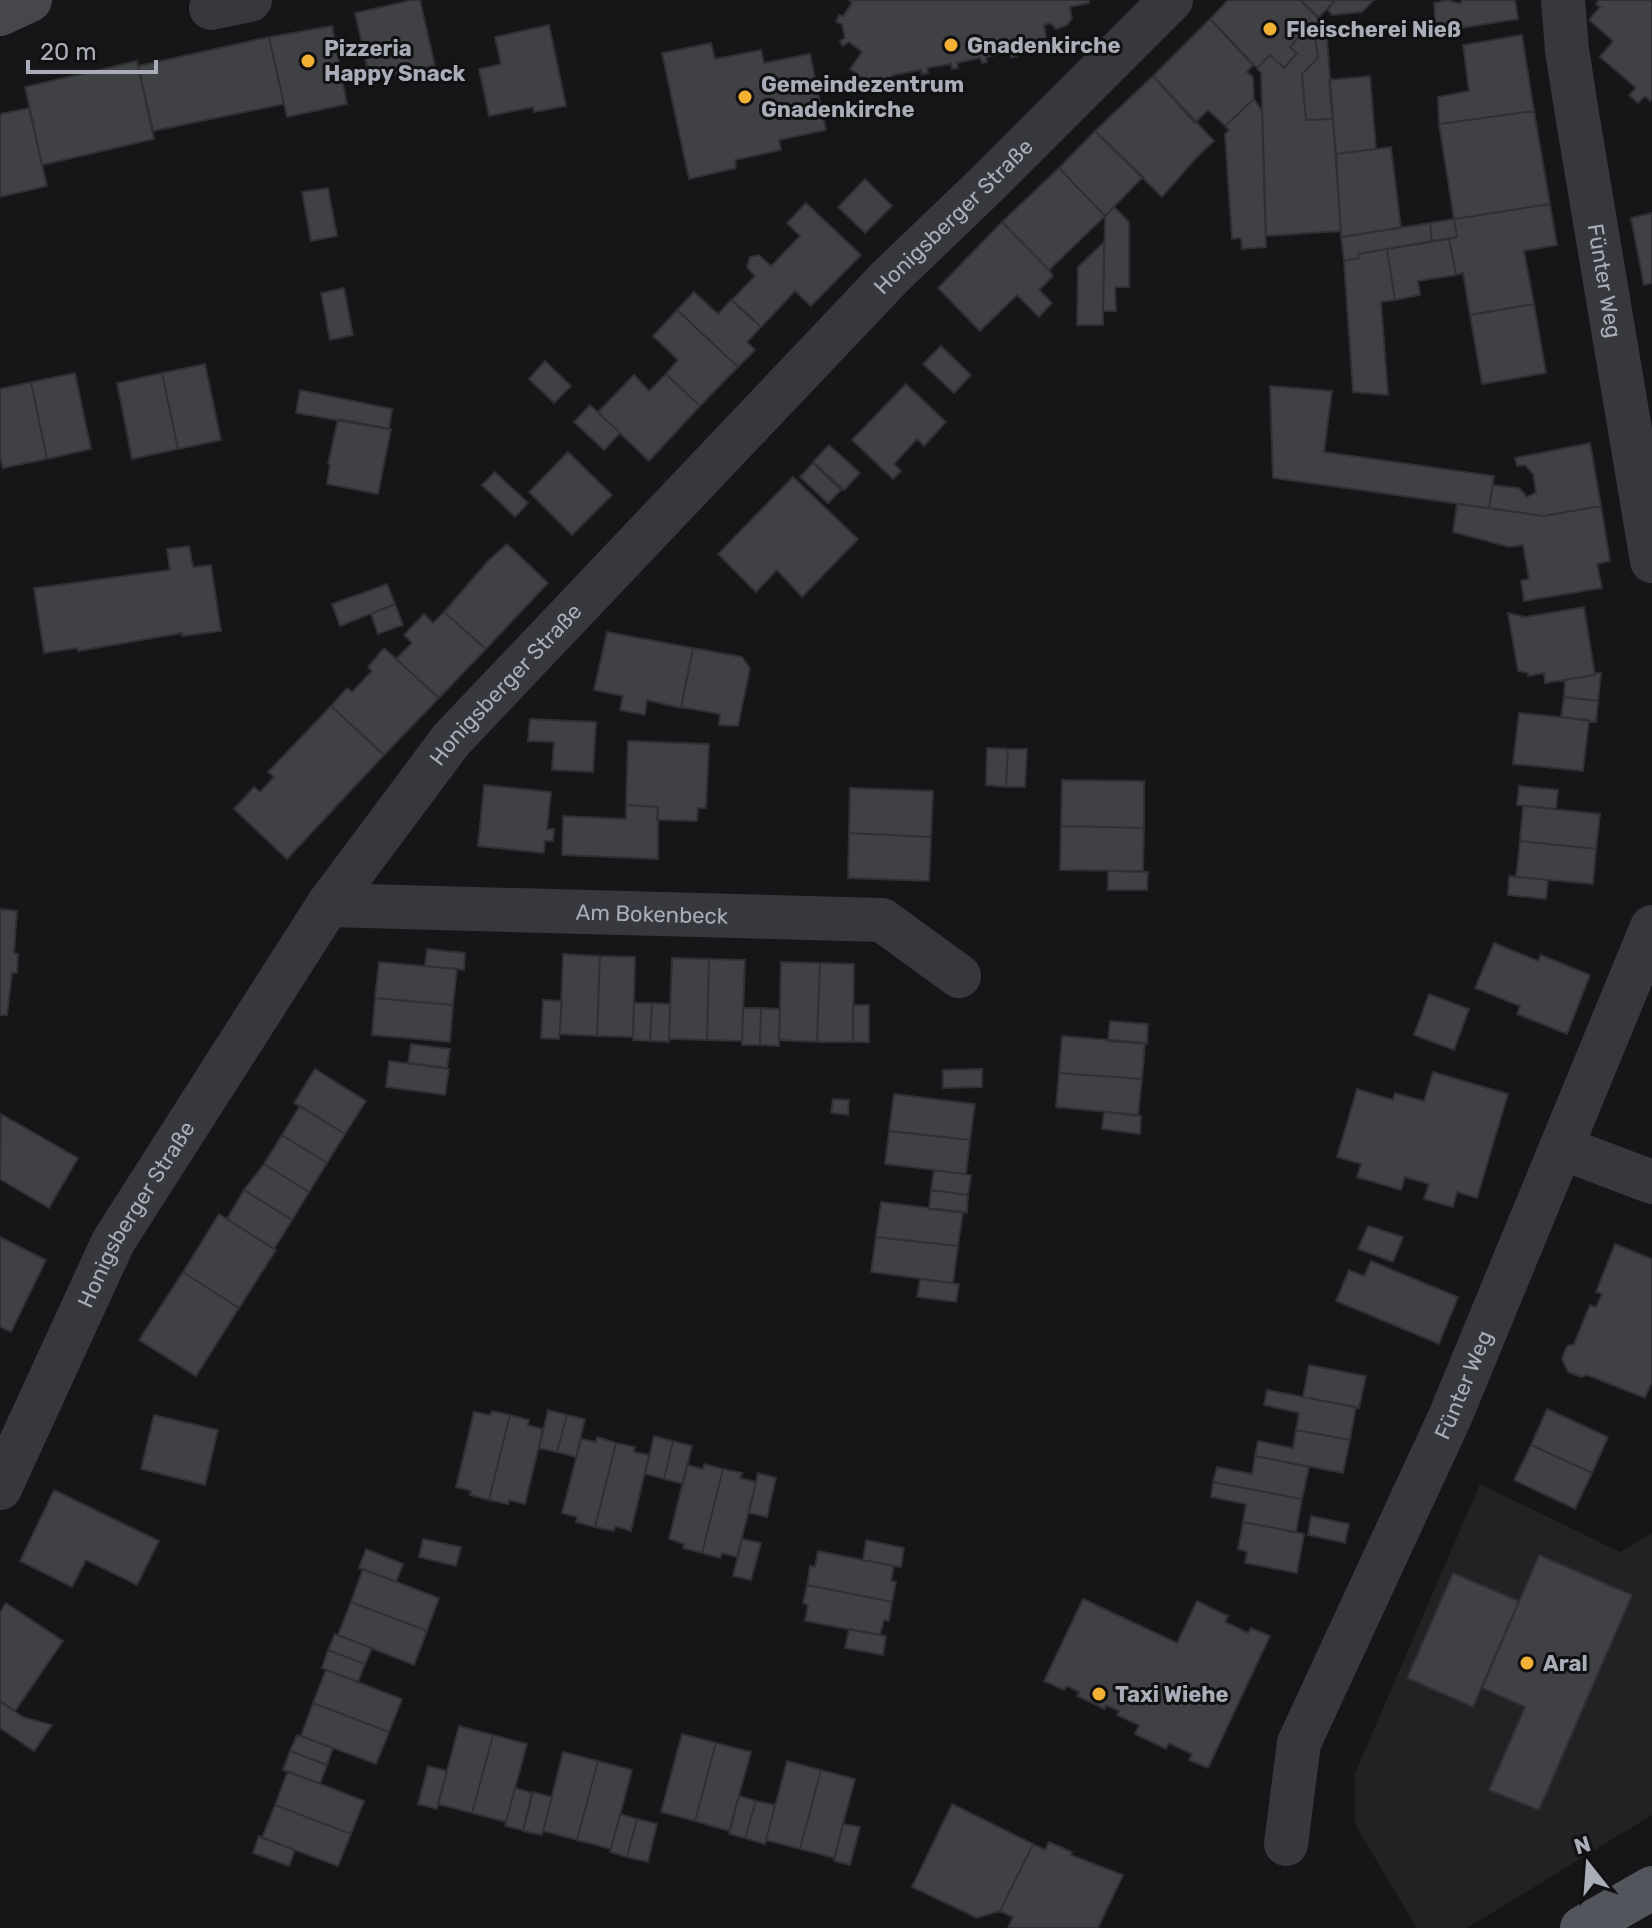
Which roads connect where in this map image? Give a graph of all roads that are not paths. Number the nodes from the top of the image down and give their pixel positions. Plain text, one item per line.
1 (30, 0) edge
2 (1171, 0) edge
3 (1563, 0) edge
4 (0, 14) edge
5 (1652, 561) edge
6 (328, 905) junction
7 (1652, 927) edge
8 (959, 976) dead end
9 (1562, 1148) junction
10 (1652, 1182) edge
11 (0, 1488) edge
12 (1286, 1844) dead end
13 (1652, 1888) edge
14 (1582, 1928) edge

1 - 4 street
2 - 6 street, Honigsberger Straße
3 - 5 street, Fünter Weg
6 - 8 street, Am Bokenbeck
6 - 11 street, Honigsberger Straße
7 - 9 street, Fünter Weg
9 - 10 street
9 - 12 street, Fünter Weg
13 - 14 main road

